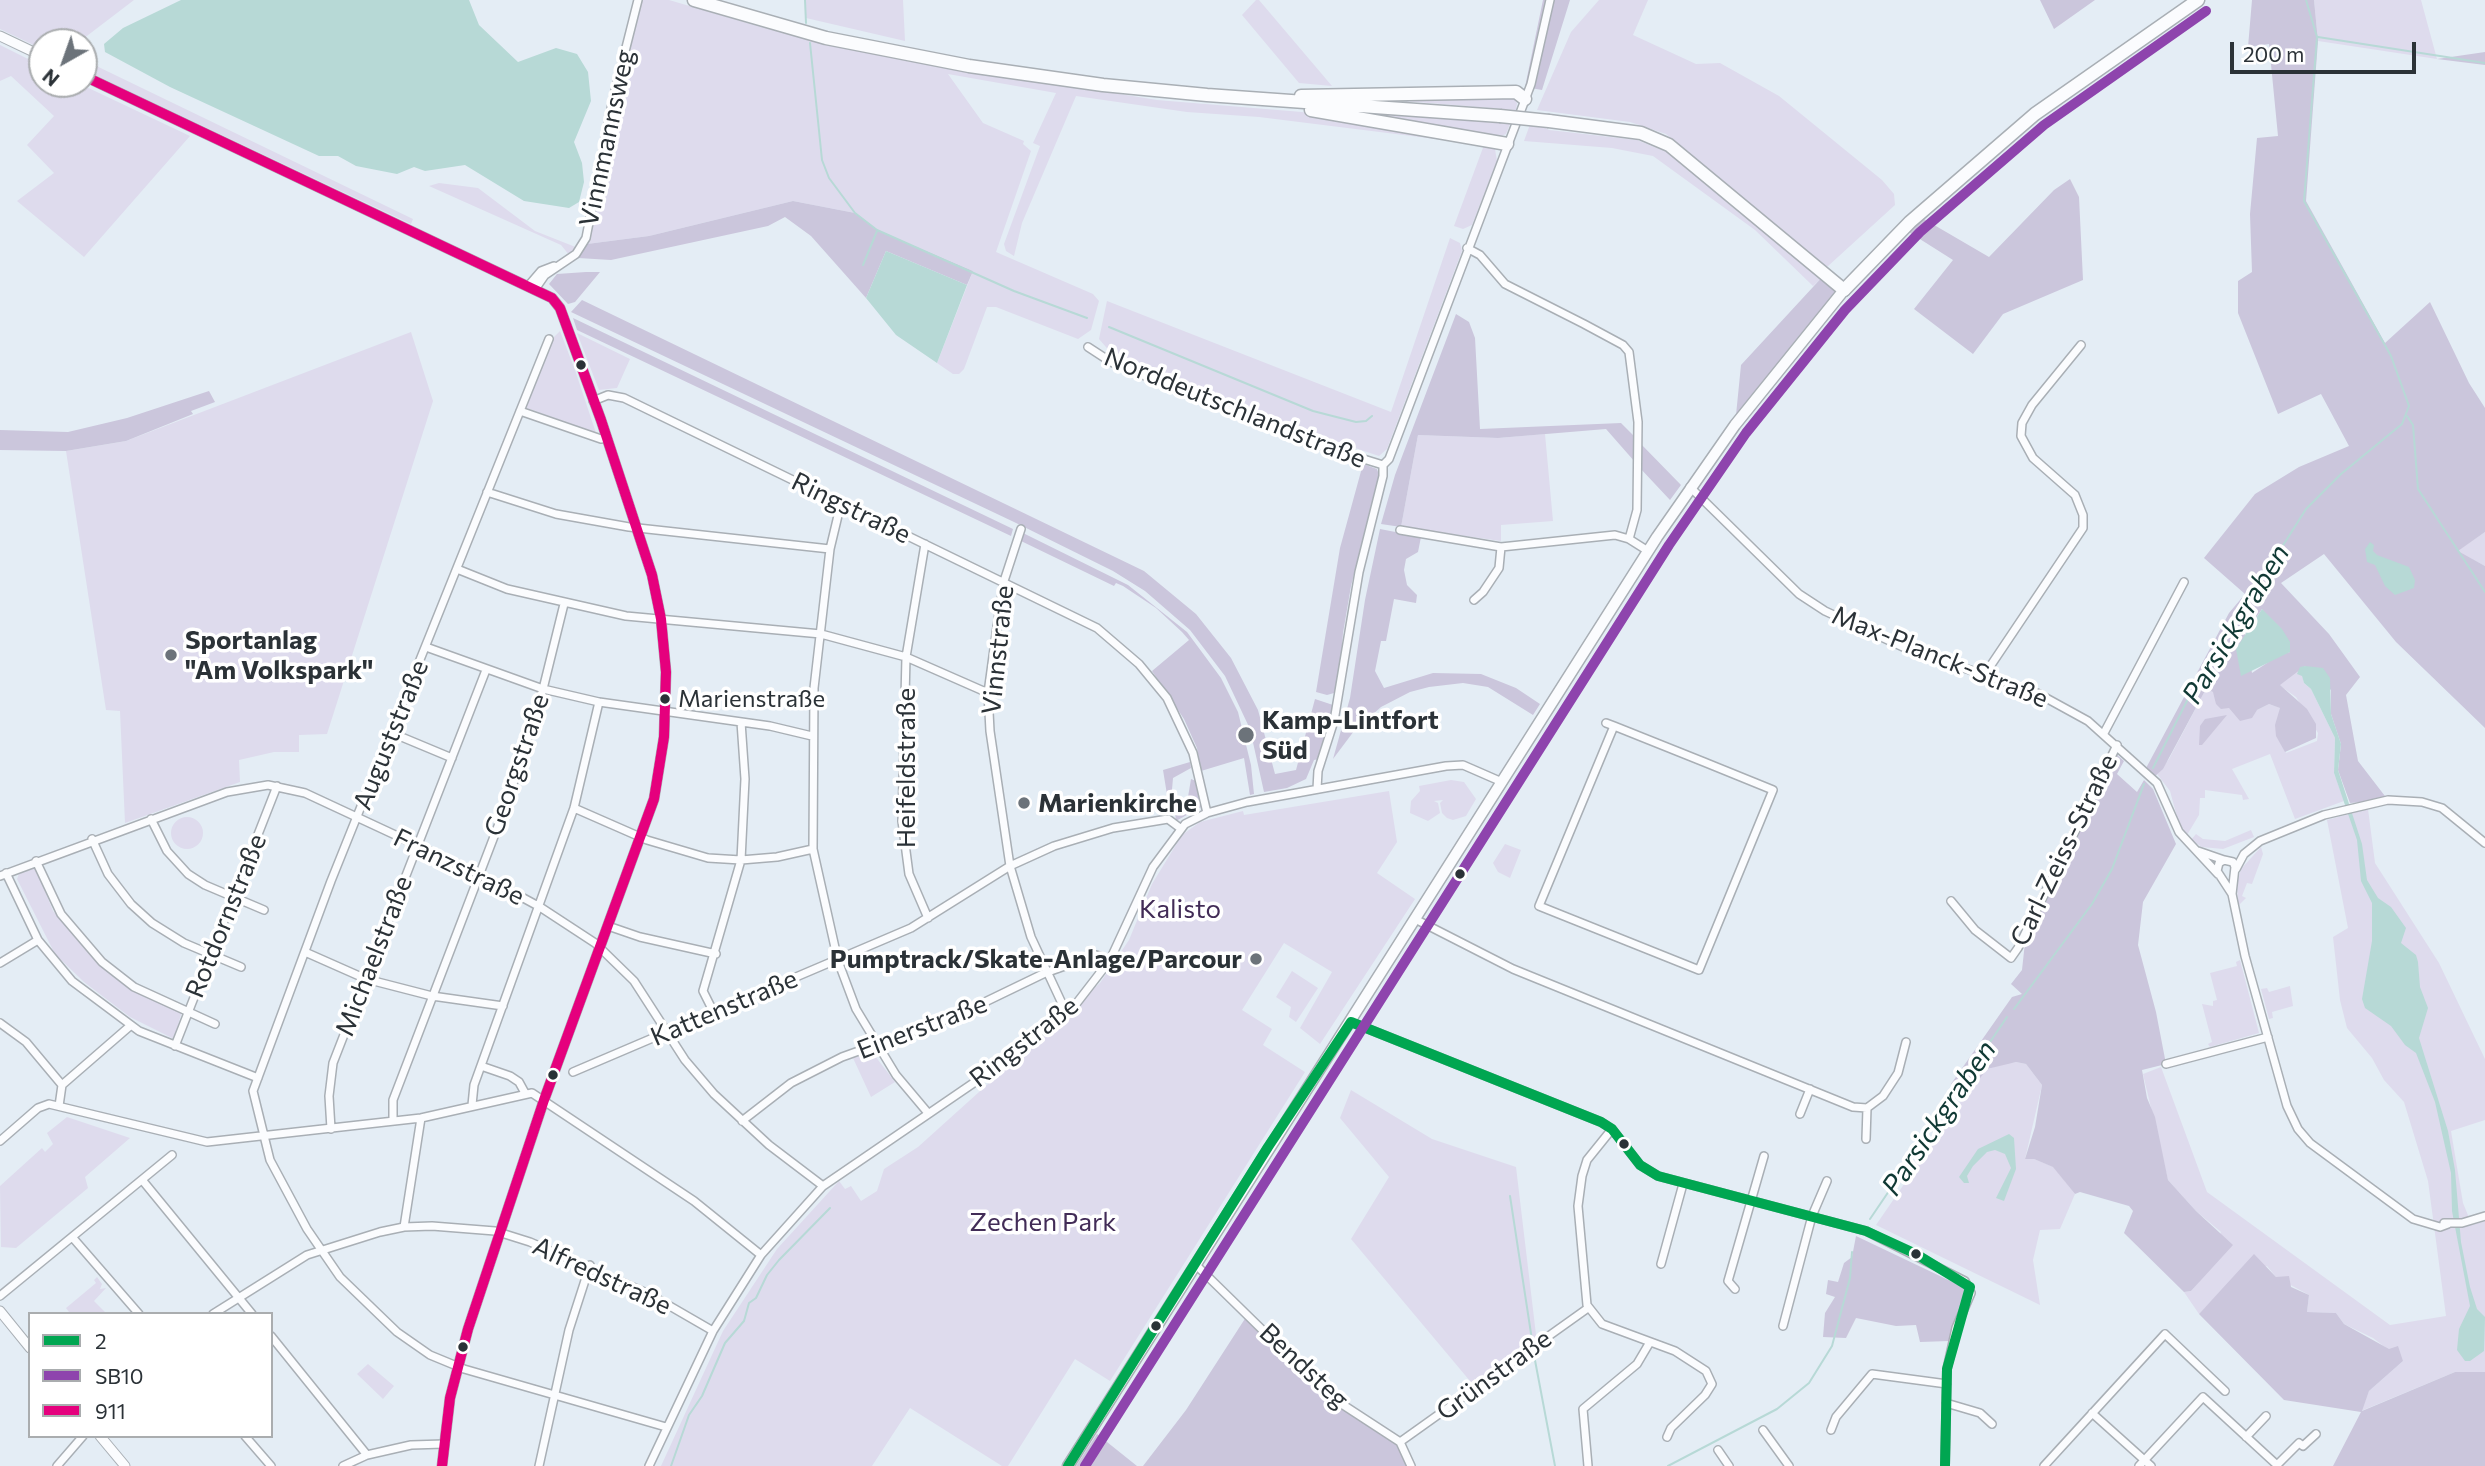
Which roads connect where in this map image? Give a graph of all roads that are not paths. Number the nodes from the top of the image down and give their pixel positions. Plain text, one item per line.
1 (638, 0) edge
2 (694, 0) edge
3 (1550, 0) edge
4 (2198, 0) edge
5 (0, 36) edge
6 (28, 49) edge
7 (98, 83) edge
8 (1525, 99) junction
9 (1273, 101) junction
10 (1507, 144) junction
11 (1467, 248) junction
12 (533, 287) junction
13 (1844, 290) junction
14 (549, 338) dead end
15 (2081, 345) dead end
16 (1088, 347) dead end
17 (593, 401) junction
18 (520, 411) junction
19 (606, 438) junction
20 (1383, 465) junction
21 (1690, 487) junction
22 (487, 492) junction
23 (841, 503) junction
24 (638, 527) junction
25 (1021, 529) dead end
26 (1400, 530) dead end
27 (1629, 539) junction
28 (925, 544) junction
29 (1501, 547) junction
30 (831, 549) junction
31 (1648, 551) junction
32 (457, 569) junction
33 (1004, 581) junction
34 (2184, 582) dead end
35 (1474, 600) dead end
36 (564, 604) junction
37 (661, 619) junction
38 (821, 634) junction
39 (426, 647) junction
40 (906, 657) junction
41 (486, 670) junction
42 (1985, 674) junction
43 (544, 689) junction
44 (988, 693) junction
45 (598, 702) junction
46 (666, 713) junction
47 (741, 722) junction
48 (1610, 725) joint
49 (392, 733) junction
50 (2104, 733) junction
51 (812, 736) junction
52 (2117, 745) junction
53 (452, 758) junction
54 (1502, 782) junction
55 (277, 786) junction
56 (1317, 789) junction
57 (574, 808) junction
58 (1207, 813) junction
59 (358, 817) junction
60 (151, 820) junction
61 (1180, 828) junction
62 (642, 838) junction
63 (92, 839) junction
64 (2485, 843) edge
65 (2189, 845) junction
66 (417, 846) junction
67 (813, 849) junction
68 (2244, 854) junction
69 (741, 860) junction
70 (2225, 860) junction
71 (36, 861) junction
72 (1010, 866) junction
73 (2234, 873) junction
74 (3, 874) edge
75 (479, 874) junction
76 (2219, 875) junction
77 (2232, 894) junction
78 (234, 897) junction
79 (1951, 901) dead end
80 (540, 907) junction
81 (264, 909) dead end
82 (928, 918) junction
83 (1415, 919) junction
84 (608, 926) junction
85 (38, 940) junction
86 (601, 948) junction
87 (305, 952) junction
88 (210, 954) junction
89 (716, 954) junction
90 (1111, 960) junction
91 (838, 961) junction
92 (0, 963) edge
93 (242, 967) dead end
94 (1045, 973) junction
95 (366, 979) junction
96 (432, 996) junction
97 (503, 1006) junction
98 (1066, 1012) junction
99 (187, 1013) junction
100 (714, 1013) junction
101 (1351, 1022) junction
102 (0, 1023) edge
103 (215, 1024) dead end
104 (130, 1026) junction
105 (666, 1032) junction
106 (2268, 1037) junction
107 (1906, 1042) dead end
108 (175, 1046) junction
109 (877, 1046) junction
110 (2166, 1064) dead end
111 (481, 1066) junction
112 (573, 1072) dead end
113 (258, 1079) junction
114 (62, 1085) junction
115 (1810, 1089) junction
116 (525, 1093) junction
117 (544, 1100) junction
118 (472, 1105) junction
119 (59, 1106) junction
120 (1867, 1108) junction
121 (928, 1113) junction
122 (1800, 1114) dead end
123 (421, 1118) junction
124 (393, 1121) junction
125 (742, 1121) junction
126 (331, 1129) junction
127 (1612, 1129) junction
128 (264, 1134) junction
129 (1866, 1139) dead end
130 (0, 1141) edge
131 (172, 1154) dead end
132 (1764, 1156) dead end
133 (143, 1181) junction
134 (1827, 1181) dead end
135 (1683, 1184) junction
136 (823, 1186) junction
137 (1750, 1200) junction
138 (1812, 1216) junction
139 (2485, 1216) edge
140 (404, 1227) junction
141 (501, 1233) junction
142 (73, 1238) junction
143 (322, 1250) junction
144 (761, 1255) junction
145 (1195, 1264) junction
146 (1661, 1264) dead end
147 (590, 1265) junction
148 (1735, 1289) dead end
149 (0, 1296) edge
150 (237, 1296) junction
151 (1588, 1308) junction
152 (0, 1311) edge
153 (137, 1312) edge
154 (216, 1312) edge
155 (250, 1312) edge
156 (1783, 1326) dead end
157 (713, 1331) junction
158 (273, 1338) edge
159 (1650, 1342) junction
160 (28, 1346) edge
161 (458, 1365) junction
162 (1947, 1384) junction
163 (2225, 1391) dead end
164 (553, 1394) junction
165 (1947, 1403) junction
166 (2092, 1413) junction
167 (2266, 1416) dead end
168 (1992, 1423) dead end
169 (666, 1427) junction
170 (1763, 1430) dead end
171 (1831, 1430) dead end
172 (2316, 1434) dead end
173 (1667, 1437) dead end
174 (2246, 1437) junction
175 (81, 1438) edge
176 (102, 1438) edge
177 (247, 1438) edge
178 (1400, 1442) junction
179 (444, 1444) junction
180 (1718, 1450) dead end
181 (367, 1455) junction
182 (2145, 1464) edge
183 (57, 1466) edge
184 (125, 1466) edge
185 (271, 1466) edge
186 (343, 1466) edge
187 (442, 1466) edge
188 (539, 1466) edge
189 (649, 1466) edge
190 (1068, 1466) edge
191 (1412, 1466) edge
192 (1588, 1466) edge
193 (1729, 1466) edge
194 (1789, 1466) edge
195 (1945, 1466) edge
196 (2045, 1466) edge

1 - 12 street, Vinnmannsweg
2 - 9 main road
3 - 8 street, Norddeutschlandstraße
4 - 13 main road
5 - 6 street
7 - 12 street
8 - 9 main road
8 - 10 street, Norddeutschlandstraße
9 - 10 main road
9 - 13 main road, bridge
10 - 11 street, Norddeutschlandstraße
11 - 20 street, Norddeutschlandstraße
11 - 27 street
12 - 17 street
13 - 21 main road
14 - 18 street, Auguststraße
15 - 42 street
16 - 20 street, Norddeutschlandstraße
17 - 19 street
17 - 23 street, Ringstraße
18 - 19 street
18 - 22 street, Auguststraße
19 - 24 street
20 - 56 street, Norddeutschlandstraße
21 - 31 main road
21 - 42 street, Max-Planck-Straße
22 - 24 street
22 - 32 street, Auguststraße
23 - 28 street, Ringstraße
23 - 30 street
24 - 30 street
24 - 37 street
25 - 33 street, Vinnstraße
26 - 29 street
27 - 29 street
27 - 31 street
28 - 33 street, Ringstraße
28 - 40 street, Heifeldstraße
29 - 35 street
30 - 38 street
31 - 54 main road
32 - 36 street
32 - 39 street, Auguststraße
33 - 44 street, Vinnstraße
33 - 58 street, Ringstraße
34 - 50 street
36 - 37 street
36 - 43 street, Georgstraße
37 - 38 street
37 - 46 street
38 - 40 street
38 - 51 street
39 - 41 street
39 - 49 street, Auguststraße
40 - 44 street
40 - 82 street, Heifeldstraße
41 - 43 street
41 - 53 street, Michaelstraße
42 - 50 street, Max-Planck-Straße
43 - 45 street
43 - 75 street, Georgstraße
44 - 72 street, Vinnstraße
45 - 46 street
45 - 57 street
46 - 47 street
46 - 62 street
47 - 51 street
47 - 69 street
48 - 48 street
49 - 53 street
49 - 59 street, Auguststraße
50 - 52 street, Max-Planck-Straße
51 - 67 street
52 - 65 street, Max-Planck-Straße
52 - 79 street, Carl-Zeiss-Straße
53 - 66 street, Michaelstraße
54 - 56 street
54 - 83 main road
55 - 59 street, Franzstraße
55 - 60 street, Franzstraße
55 - 78 street, Rotdornstraße
56 - 58 street
57 - 62 street
57 - 80 street
58 - 61 street, Ringstraße
59 - 66 street, Franzstraße
59 - 87 street, Auguststraße
60 - 63 street, Franzstraße
60 - 78 street
61 - 72 street, Kattenstraße
61 - 90 street, Ringstraße
62 - 69 street
62 - 84 street
63 - 71 street, Franzstraße
63 - 88 street
64 - 68 street
65 - 70 street
65 - 76 street, Max-Planck-Straße
66 - 75 street, Franzstraße
66 - 95 street, Michaelstraße
67 - 69 street
67 - 91 street
68 - 70 street
68 - 73 street
69 - 89 street
70 - 73 street
70 - 76 street
71 - 74 street, Franzstraße
71 - 99 street
72 - 82 street, Kattenstraße
72 - 94 street, Vinnstraße
73 - 76 street
73 - 77 street
74 - 85 street
75 - 80 street, Franzstraße
75 - 96 street, Georgstraße
76 - 77 street, Max-Planck-Straße
77 - 106 street
78 - 81 street
78 - 88 street, Rotdornstraße
80 - 86 street, Franzstraße
80 - 97 street
82 - 91 street, Kattenstraße
83 - 101 main road
83 - 115 street
84 - 86 street
84 - 89 street
85 - 92 street
85 - 104 street
86 - 105 street, Franzstraße
86 - 117 street
87 - 95 street
87 - 113 street, Auguststraße
88 - 93 street
88 - 99 street, Rotdornstraße
89 - 100 street
90 - 94 street, Einerstraße
90 - 98 street, Ringstraße
91 - 100 street, Kattenstraße
91 - 109 street
94 - 98 street, Vinnstraße
94 - 109 street, Einerstraße
95 - 96 street
95 - 126 street, Michaelstraße
96 - 97 street
96 - 124 street, Georgstraße
97 - 111 street
98 - 121 street, Ringstraße
99 - 103 street
99 - 108 street, Rotdornstraße
100 - 105 street, Kattenstraße
101 - 127 street
101 - 145 main road
102 - 114 street
104 - 108 street
104 - 114 street
105 - 112 street, Kattenstraße
105 - 125 street, Franzstraße
106 - 110 street
106 - 139 street
107 - 120 street
108 - 113 street
109 - 121 street
109 - 125 street, Einerstraße
111 - 116 street
111 - 118 street
113 - 128 street, Auguststraße
114 - 119 street
115 - 120 street
115 - 122 street
116 - 117 street
116 - 118 street
117 - 141 street
117 - 144 street
118 - 123 street
119 - 128 street
119 - 130 street
120 - 129 street
121 - 136 street, Ringstraße
123 - 124 street
123 - 140 street
124 - 126 street
125 - 136 street, Franzstraße
126 - 128 street
127 - 135 street
127 - 151 street
128 - 143 street, Auguststraße
131 - 133 street
132 - 137 street
133 - 142 street
133 - 150 street
134 - 138 street
135 - 137 street
135 - 146 street
136 - 144 street, Ringstraße
137 - 138 street
137 - 148 street
138 - 156 street
138 - 162 street
140 - 141 street, Alfredstraße
140 - 143 street, Alfredstraße
141 - 147 street, Alfredstraße
141 - 161 street
142 - 149 street
142 - 153 street
143 - 150 street, Alfredstraße
143 - 161 street, Auguststraße
144 - 157 street, Ringstraße
145 - 178 street, Bendsteg
145 - 190 main road
147 - 157 street, Alfredstraße
147 - 164 street
150 - 154 street, Alfredstraße
150 - 155 street
151 - 159 street
151 - 178 street, Grünstraße
152 - 160 street
157 - 169 street, Ringstraße
158 - 181 street
159 - 173 street
159 - 192 street
161 - 164 street, Auguststraße
161 - 179 street
162 - 165 street
162 - 171 street
163 - 166 street
164 - 169 street, Auguststraße
164 - 188 street
165 - 168 street
165 - 195 street
166 - 182 street
166 - 196 street
167 - 174 street
169 - 189 street, Ringstraße
170 - 194 street
172 - 174 street
174 - 182 street
175 - 183 street
176 - 184 street
177 - 185 street
178 - 191 street
179 - 181 street
179 - 187 street
180 - 193 street
181 - 186 street

